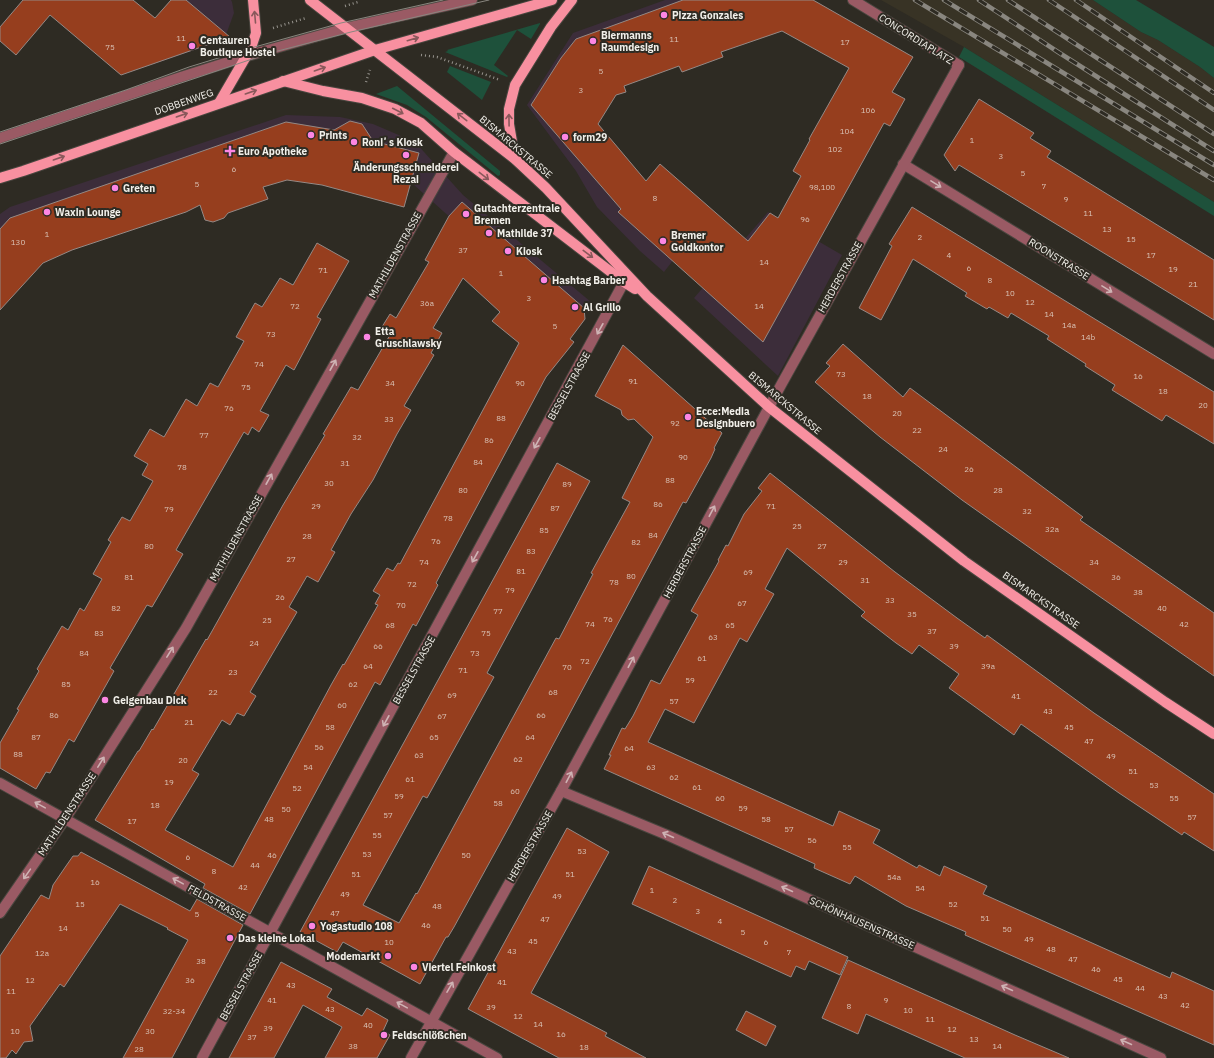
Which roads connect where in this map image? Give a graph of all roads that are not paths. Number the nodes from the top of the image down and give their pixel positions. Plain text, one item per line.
1 (253, 0) edge
2 (310, 0) edge
3 (472, 0) edge
4 (552, 0) edge
5 (572, 0) edge
6 (853, 0) edge
7 (346, 28) junction
8 (375, 50) junction
9 (247, 56) junction
10 (959, 65) joint
11 (283, 81) junction
12 (219, 102) junction
13 (0, 138) edge
14 (454, 152) junction
15 (515, 159) junction
16 (903, 164) junction
17 (0, 178) edge
18 (624, 282) junction
19 (647, 296) junction
20 (1214, 354) edge
21 (769, 407) junction
22 (1214, 734) edge
23 (0, 783) edge
24 (561, 791) junction
25 (65, 819) junction
26 (0, 913) edge
27 (271, 932) junction
28 (431, 1021) junction
29 (202, 1058) edge
30 (410, 1058) edge
31 (498, 1058) edge
32 (1161, 1058) edge

9 -> 1 main road
2 - 7 main road, BISMARCKSTRASSE
3 - 7 street
8 -> 4 main road, DOBBENWEG
15 -> 5 main road
6 - 10 street, CONCORDIAPLATZ
7 - 8 main road, BISMARCKSTRASSE
7 - 9 street
11 -> 8 main road, DOBBENWEG
15 -> 8 main road, BISMARCKSTRASSE
9 - 12 main road
9 - 13 street
10 - 16 street, HERDERSTRASSE
12 -> 11 main road, DOBBENWEG
11 -> 14 main road
17 -> 12 main road, DOBBENWEG
14 -> 18 main road
25 -> 14 street, MATHILDENSTRASSE
15 - 19 main road, BISMARCKSTRASSE
16 -> 20 street, ROONSTRASSE
16 - 21 street, HERDERSTRASSE
18 - 19 main road
18 -> 27 street, BESSELSTRASSE
19 - 21 main road, BISMARCKSTRASSE
21 - 22 main road, BISMARCKSTRASSE
24 -> 21 street, HERDERSTRASSE
25 -> 23 street, FELDSTRASSE
28 -> 24 street, HERDERSTRASSE
32 -> 24 street, SCHÖNHAUSENSTRASSE
25 -> 26 street, MATHILDENSTRASSE
27 -> 25 street, FELDSTRASSE
28 -> 27 street, FELDSTRASSE
27 - 29 street, BESSELSTRASSE
28 - 30 street, HERDERSTRASSE
28 - 31 street, FELDSTRASSE

